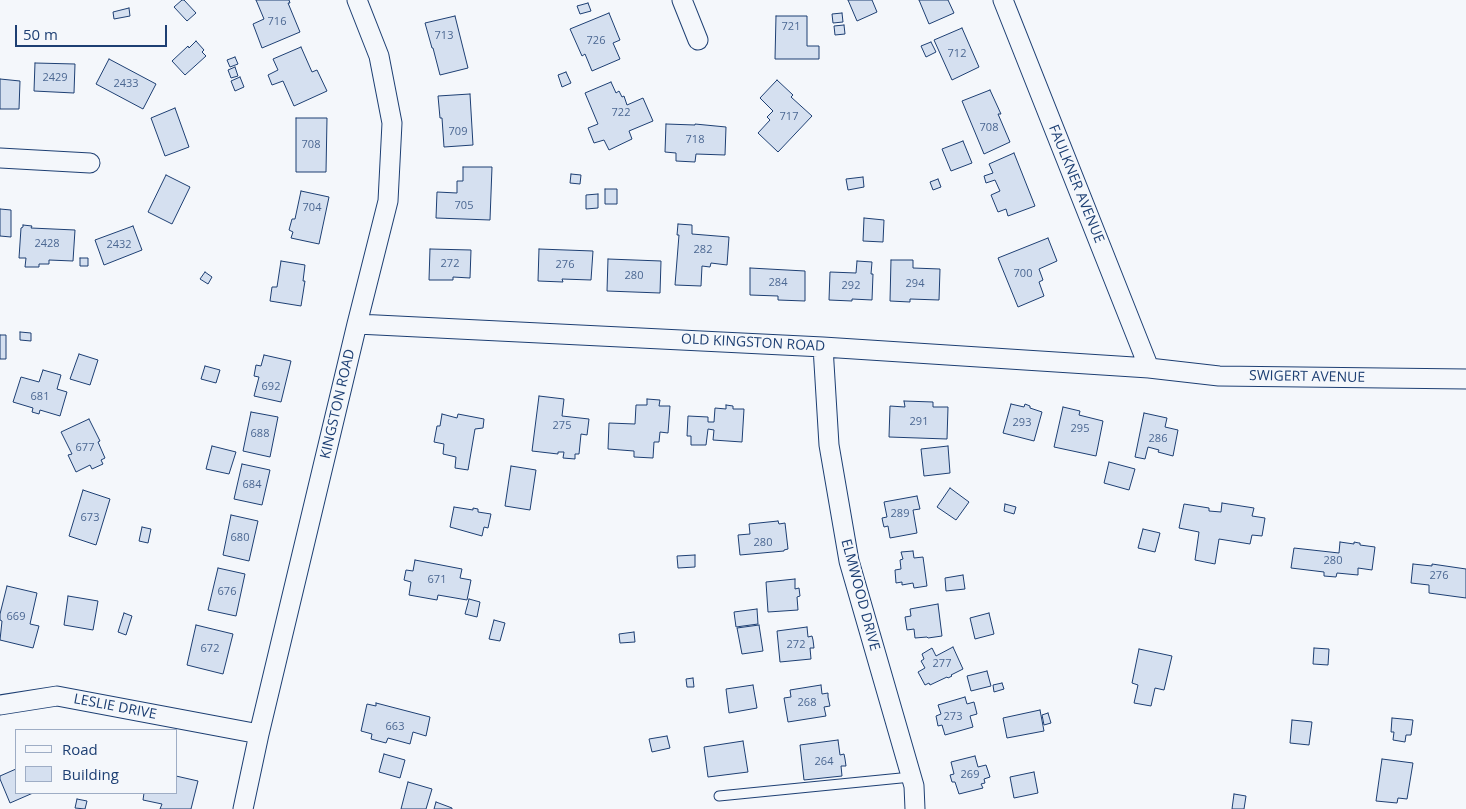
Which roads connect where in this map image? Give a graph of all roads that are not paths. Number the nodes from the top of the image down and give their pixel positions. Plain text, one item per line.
1 (357, 0) edge
2 (682, 0) edge
3 (1003, 0) edge
4 (698, 40) dead end
5 (0, 158) edge
6 (90, 163) dead end
7 (357, 324) junction
8 (823, 346) junction
9 (1149, 368) junction
10 (1466, 379) edge
11 (0, 705) edge
12 (260, 734) junction
13 (911, 777) junction
14 (719, 796) dead end
15 (243, 809) edge
16 (915, 809) edge

1 - 7 street, KINGSTON ROAD
2 - 4 street
3 - 9 street, FAULKNER AVENUE
5 - 6 street
7 - 8 street, OLD KINGSTON ROAD
7 - 12 street, KINGSTON ROAD
8 - 9 street, OLD KINGSTON ROAD
8 - 13 street, ELMWOOD DRIVE
9 - 10 street, SWIGERT AVENUE
11 - 12 street, LESLIE DRIVE
12 - 15 street, KINGSTON ROAD
13 - 14 lane
13 - 16 street, ELMWOOD DRIVE

